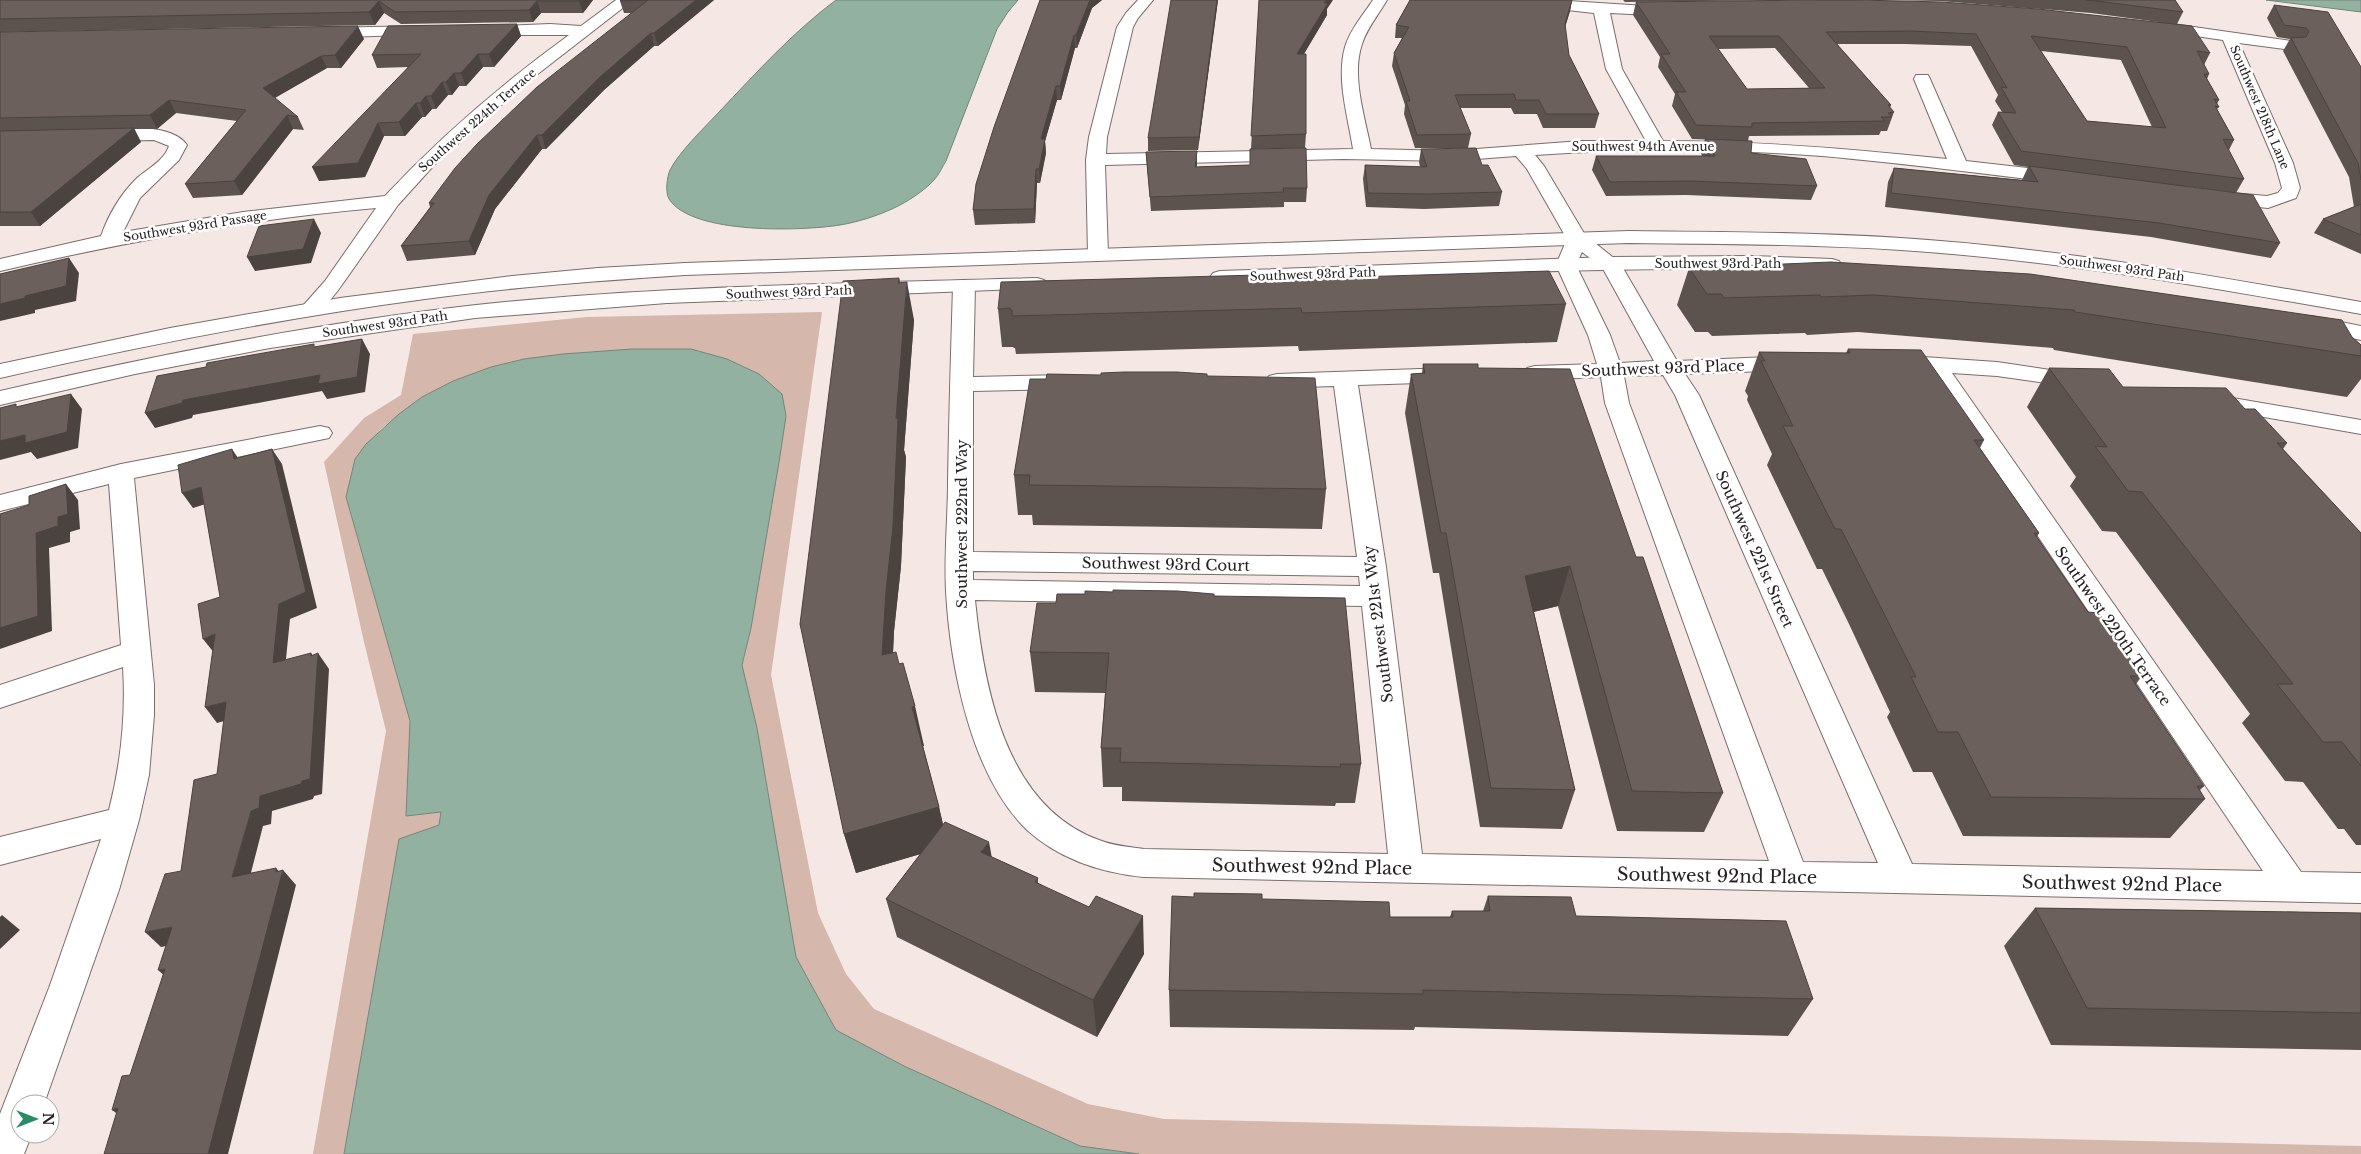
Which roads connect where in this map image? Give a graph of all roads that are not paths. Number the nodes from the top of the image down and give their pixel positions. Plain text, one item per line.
1 (626, 0) edge
2 (1146, 0) edge
3 (1380, 0) edge
4 (1513, 0) edge
5 (1601, 9) junction
6 (1690, 11) edge
7 (2146, 26) edge
8 (465, 30) edge
9 (435, 31) edge
10 (583, 32) junction
11 (307, 33) edge
12 (2229, 37) junction
13 (2292, 45) edge
14 (1922, 78) dead end
15 (88, 136) edge
16 (1657, 145) junction
17 (1521, 151) junction
18 (1364, 154) junction
19 (1095, 160) junction
20 (1959, 165) junction
21 (2080, 178) edge
22 (2206, 196) edge
23 (391, 201) junction
24 (1577, 239) junction
25 (110, 240) junction
26 (1098, 255) junction
27 (1610, 264) junction
28 (0, 265) edge
29 (1849, 265) edge
30 (1566, 266) junction
31 (1201, 278) edge
32 (1056, 283) edge
33 (964, 286) junction
34 (312, 308) junction
35 (2361, 308) edge
36 (2289, 319) edge
37 (2361, 333) edge
38 (1869, 361) edge
39 (1812, 363) edge
40 (1934, 364) junction
41 (1670, 368) junction
42 (1611, 370) junction
43 (0, 371) edge
44 (1510, 374) edge
45 (1470, 375) edge
46 (1345, 379) junction
47 (1257, 381) edge
48 (1093, 382) edge
49 (961, 384) junction
50 (2105, 385) edge
51 (2179, 396) edge
52 (0, 398) edge
53 (2235, 404) junction
54 (2361, 427) edge
55 (2261, 432) edge
56 (320, 433) dead end
57 (121, 472) junction
58 (0, 503) edge
59 (959, 561) junction
60 (1372, 567) junction
61 (960, 590) junction
62 (1375, 596) junction
63 (137, 651) junction
64 (0, 697) edge
65 (124, 820) junction
66 (1075, 846) joint
67 (0, 851) edge
68 (1406, 870) junction
69 (1792, 877) junction
70 (1902, 880) junction
71 (2293, 888) junction
72 (2361, 888) edge
73 (28, 1094) edge
74 (10, 1139) edge
75 (4, 1154) edge

1 - 10 street, Southwest 224th Terrace
2 - 19 street
3 - 18 street
4 - 5 street
5 - 6 street
5 - 16 street
7 - 12 street
8 - 10 street
9 - 11 street
10 - 23 street, Southwest 224th Terrace
12 - 13 street
12 - 22 street, Southwest 218th Lane
14 - 20 street
15 - 25 street
16 - 17 street, Southwest 94th Avenue
16 - 20 street, Southwest 94th Avenue
17 - 18 street, Southwest 94th Avenue
17 - 24 street, Southwest 221st Street
18 - 19 street, Southwest 94th Avenue
19 - 26 street
20 - 21 street, Southwest 94th Avenue
23 - 25 street, Southwest 93rd Passage
23 - 34 street, Southwest 224th Terrace
24 - 26 street, Southwest 93rd Path
24 - 27 street, Southwest 221st Street
24 - 30 street
24 - 35 street, Southwest 93rd Path
25 - 28 street, Southwest 93rd Passage
26 - 34 street, Southwest 93rd Path
27 - 29 street, Southwest 93rd Path
27 - 30 street, Southwest 93rd Path
27 - 41 street, Southwest 221st Street
30 - 31 street, Southwest 93rd Path
30 - 42 street
32 - 33 street, Southwest 93rd Path
33 - 49 street, Southwest 222nd Way
33 - 52 street, Southwest 93rd Path
34 - 43 street, Southwest 93rd Path
36 - 37 street
38 - 40 street
39 - 41 street, Southwest 93rd Place
40 - 50 street
40 - 71 street, Southwest 220th Terrace
41 - 42 street, Southwest 93rd Place
41 - 70 street, Southwest 221st Street
42 - 44 street, Southwest 93rd Place
42 - 69 street
45 - 46 street
46 - 47 street
46 - 60 street, Southwest 221st Way
48 - 49 street
49 - 59 street, Southwest 222nd Way
51 - 53 street
53 - 54 street
53 - 55 street
56 - 57 street
57 - 58 street
57 - 63 street
59 - 60 street, Southwest 93rd Court
59 - 61 street, Southwest 222nd Way
60 - 62 street, Southwest 221st Way
61 - 62 street, Southwest 93rd Court
61 - 66 street, Southwest 222nd Way
62 - 68 street, Southwest 221st Way
63 - 64 street
63 - 65 street
65 - 67 street
65 - 73 street
66 - 68 street, Southwest 92nd Place
68 - 69 street, Southwest 92nd Place
69 - 70 street, Southwest 92nd Place
70 - 71 street, Southwest 92nd Place
71 - 72 street, Southwest 92nd Place
74 - 75 street

